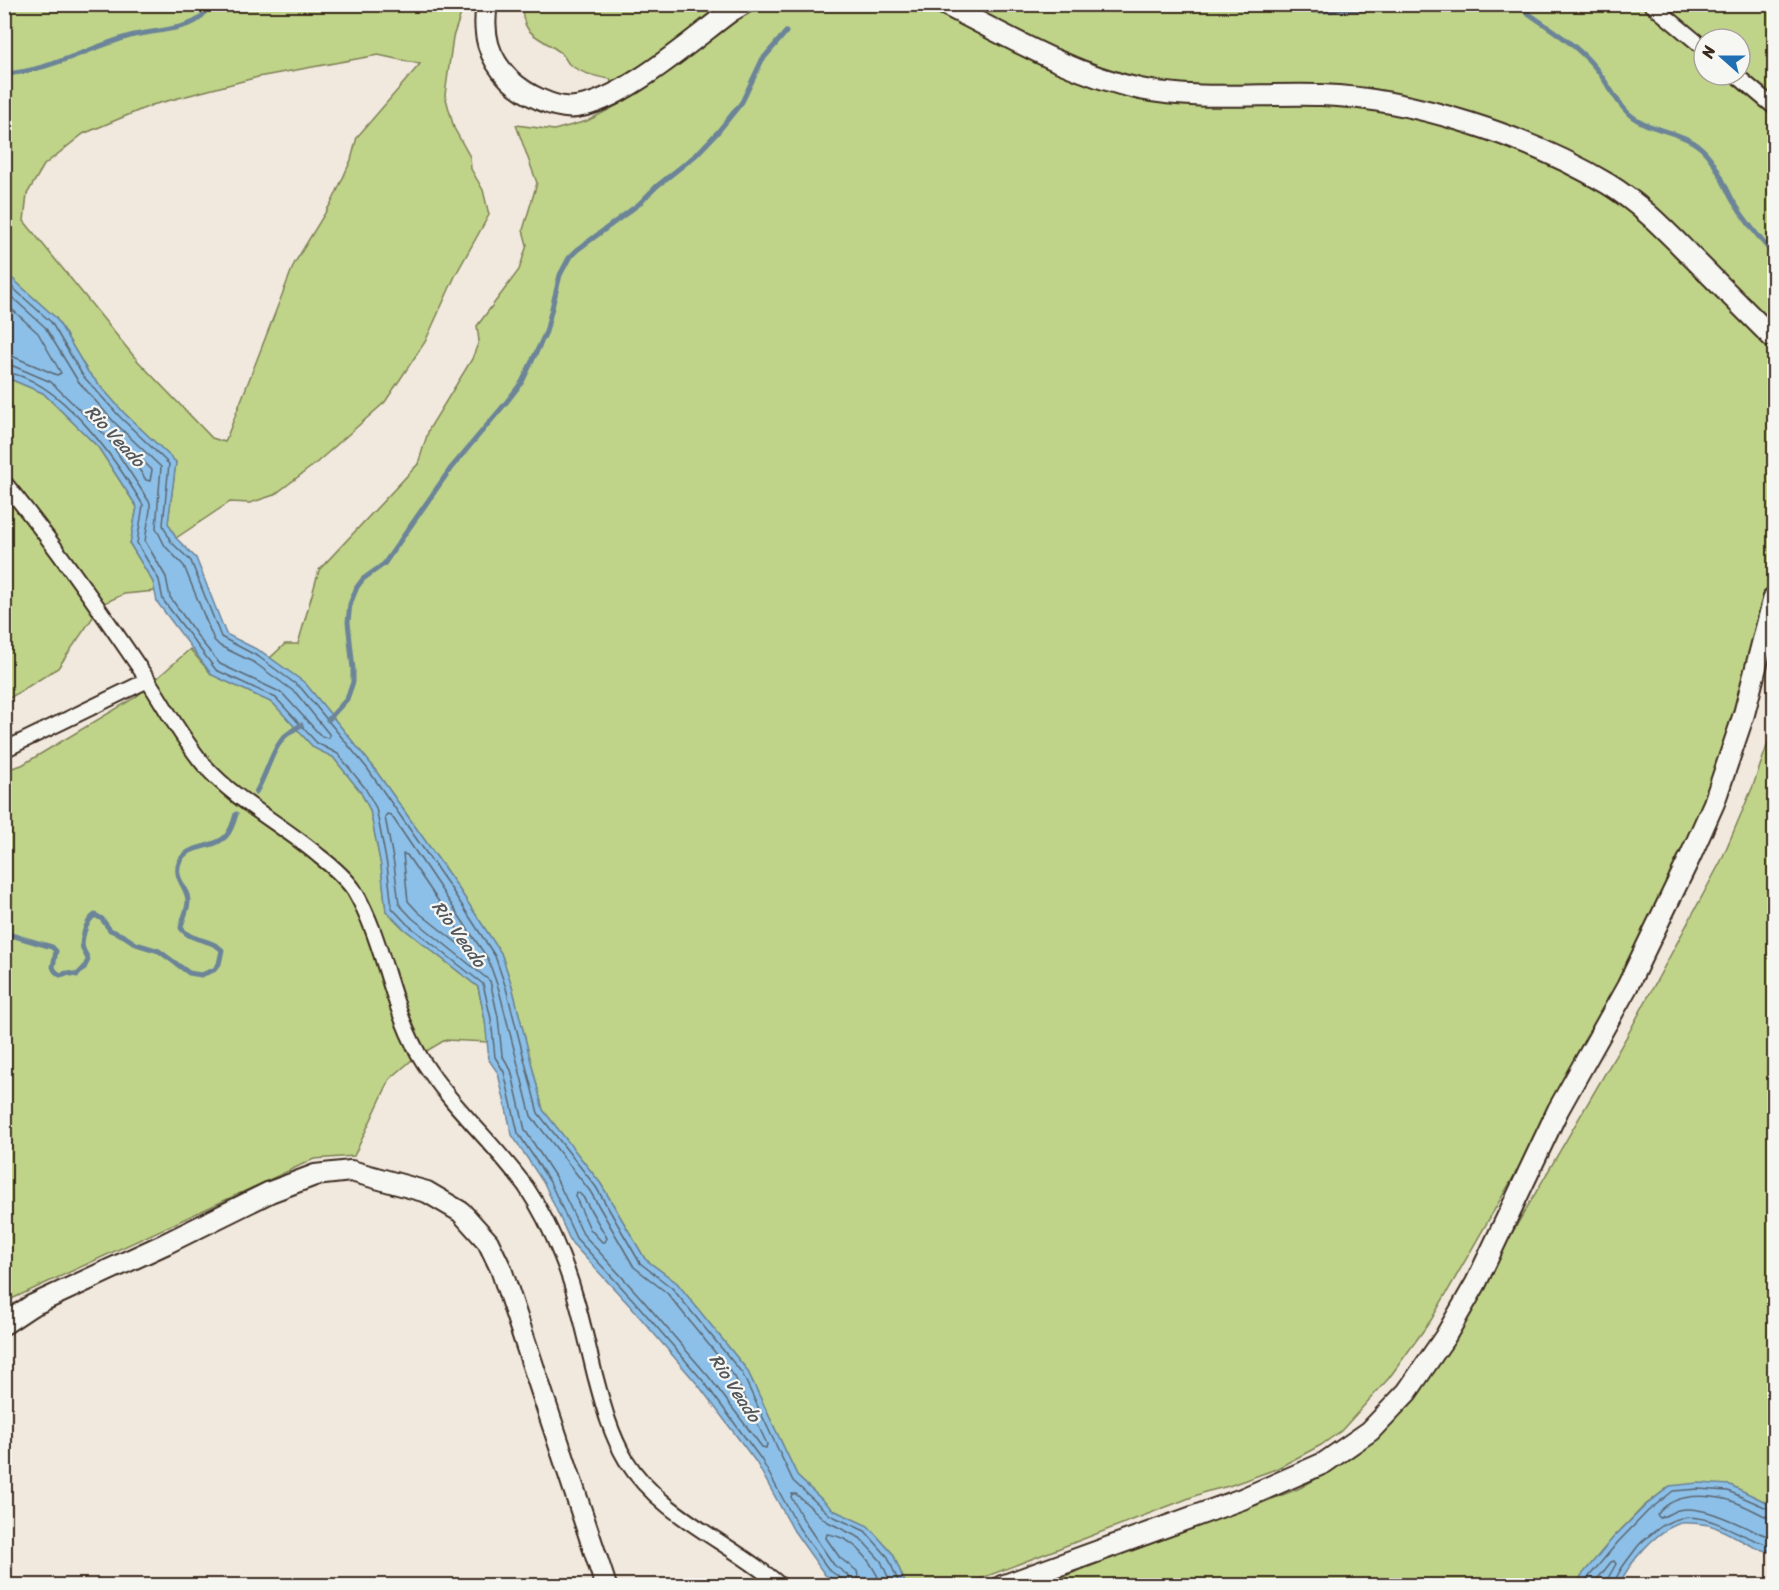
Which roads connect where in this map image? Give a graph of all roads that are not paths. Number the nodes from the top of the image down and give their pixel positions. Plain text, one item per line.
1 (487, 4) edge
2 (743, 4) edge
3 (944, 4) edge
4 (1651, 4) edge
5 (1692, 38) edge
6 (1750, 87) edge
7 (1774, 107) edge
8 (1774, 339) edge
9 (4, 482) edge
10 (1774, 597) edge
11 (148, 680) junction
12 (4, 750) edge
13 (4, 1324) edge
14 (606, 1586) edge
15 (781, 1586) edge
16 (1002, 1586) edge

1 - 2 main road
3 - 8 main road
4 - 5 street
6 - 7 street
9 - 11 street
10 - 16 main road
11 - 12 street
11 - 15 street
13 - 14 main road

